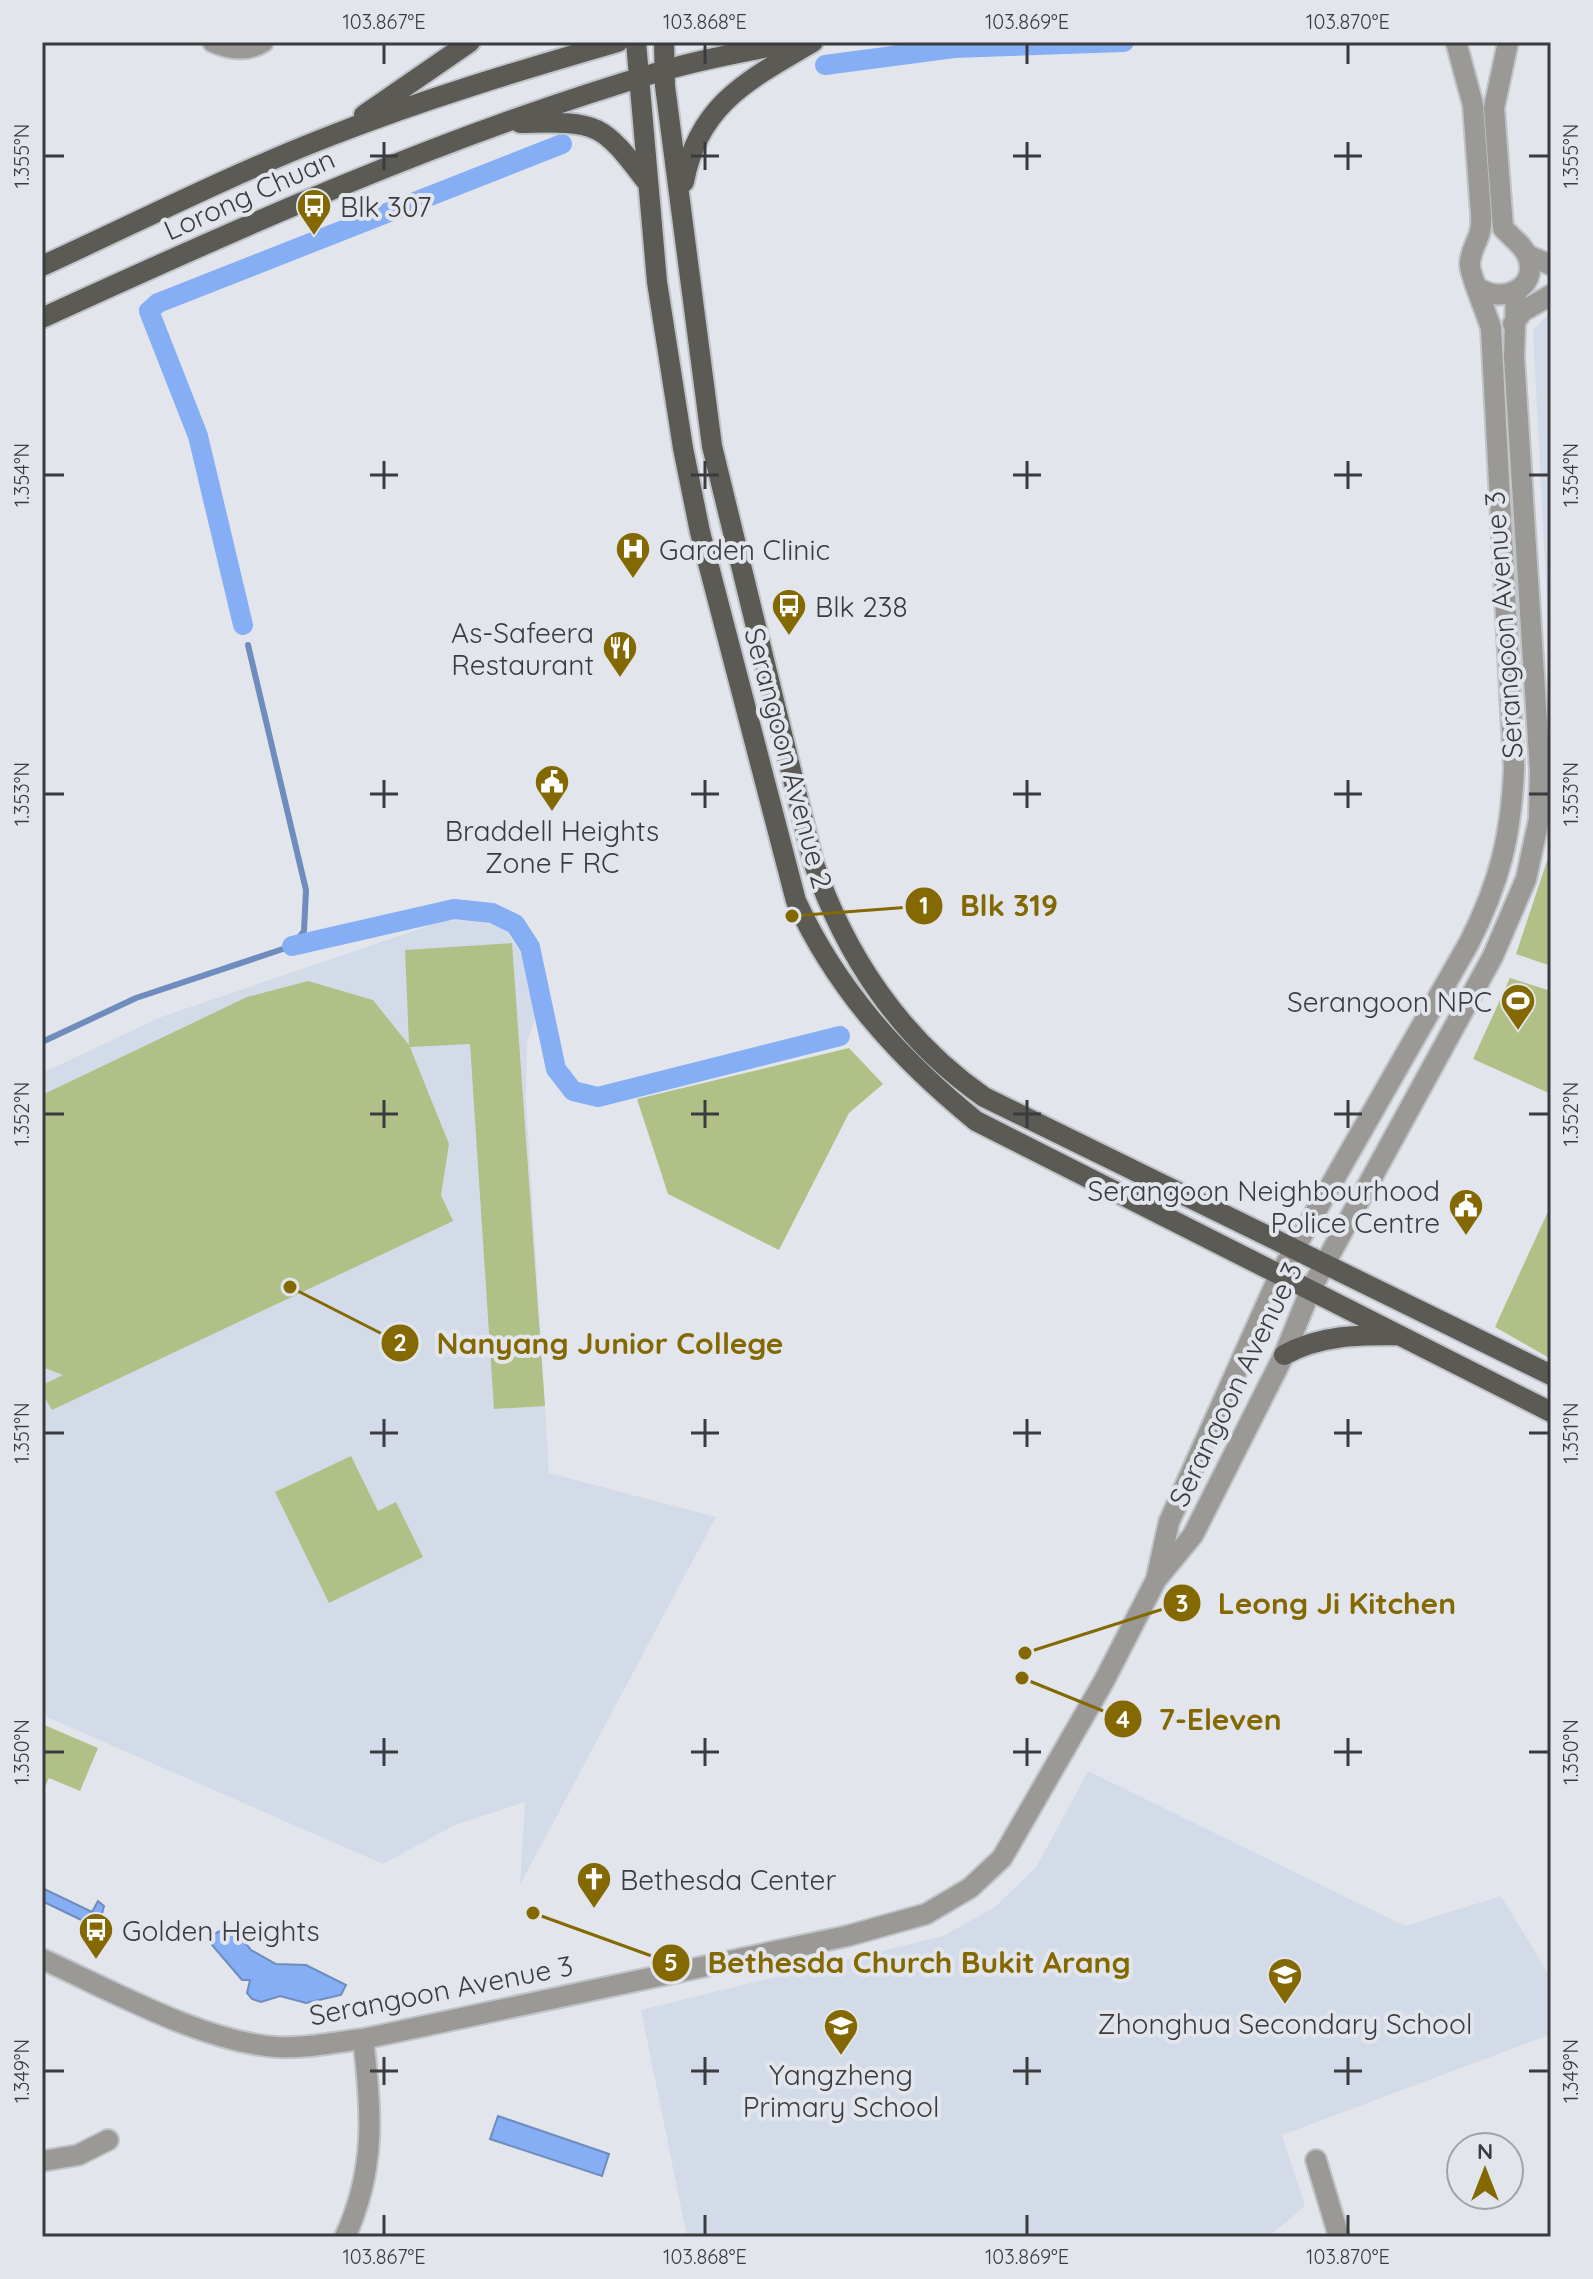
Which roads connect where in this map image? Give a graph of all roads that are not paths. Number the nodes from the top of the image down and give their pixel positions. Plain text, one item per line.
1 (213, 42) edge
2 (263, 42) edge
3 (470, 42) edge
4 (618, 42) edge
5 (636, 42) edge
6 (664, 42) edge
7 (793, 42) edge
8 (813, 42) edge
9 (1456, 42) edge
10 (1508, 42) edge
11 (665, 70) junction
12 (639, 78) junction
13 (500, 123) junction
14 (330, 136) junction
15 (646, 181) junction
16 (681, 198) junction
17 (1477, 246) junction
18 (1521, 248) junction
19 (1551, 265) edge
20 (42, 266) edge
21 (1480, 289) junction
22 (1516, 292) junction
23 (1551, 293) edge
24 (42, 318) edge
25 (1513, 324) junction
26 (1293, 1249) junction
27 (1325, 1265) junction
28 (1280, 1274) junction
29 (1311, 1289) junction
30 (1403, 1335) junction
31 (1470, 1338) junction
32 (1284, 1355) junction
33 (1456, 1364) junction
34 (1551, 1375) edge
35 (1551, 1412) edge
36 (1156, 1580) junction
37 (42, 1959) edge
38 (363, 2039) junction
39 (108, 2140) dead end
40 (1316, 2160) dead end
41 (42, 2161) edge
42 (345, 2237) edge
43 (1339, 2237) edge

1 - 2 street
3 - 14 main road
4 - 14 main road, Lorong Chuan
5 - 12 main road, Serangoon Avenue 2
6 - 11 main road, Serangoon Avenue 2
7 - 11 main road, Lorong Chuan
8 - 16 main road
9 - 17 street, Serangoon Avenue 3
10 - 18 street
11 - 12 main road, Lorong Chuan
11 - 16 main road, Serangoon Avenue 2
12 - 13 main road, Lorong Chuan
12 - 15 main road, Serangoon Avenue 2
13 - 15 main road
13 - 24 main road, Lorong Chuan
14 - 20 main road, Lorong Chuan
15 - 28 main road, Serangoon Avenue 2
16 - 26 main road, Serangoon Avenue 2
17 - 18 street
17 - 21 street, Serangoon Avenue 3
18 - 19 street
18 - 22 street, Serangoon Avenue 3
21 - 22 street
21 - 26 street, Serangoon Avenue 3
22 - 23 street
22 - 25 street, Serangoon Avenue 3
23 - 25 street
25 - 27 street, Serangoon Avenue 3
26 - 27 main road, Serangoon Avenue 2
26 - 28 street, Serangoon Avenue 3
27 - 29 street, Serangoon Avenue 3
27 - 31 main road, Serangoon Avenue 2
28 - 29 main road, Serangoon Avenue 2
28 - 36 street, Serangoon Avenue 3
29 - 30 main road, Serangoon Avenue 2
29 - 32 street, Serangoon Avenue 3
30 - 32 main road
30 - 33 main road, Serangoon Avenue 2
31 - 33 main road
31 - 34 main road, Serangoon Avenue 2
32 - 36 street, Serangoon Avenue 3
33 - 35 main road, Serangoon Avenue 2
36 - 38 street, Serangoon Avenue 3
37 - 38 street, Serangoon Avenue 3
38 - 42 street
39 - 41 street
40 - 43 street

